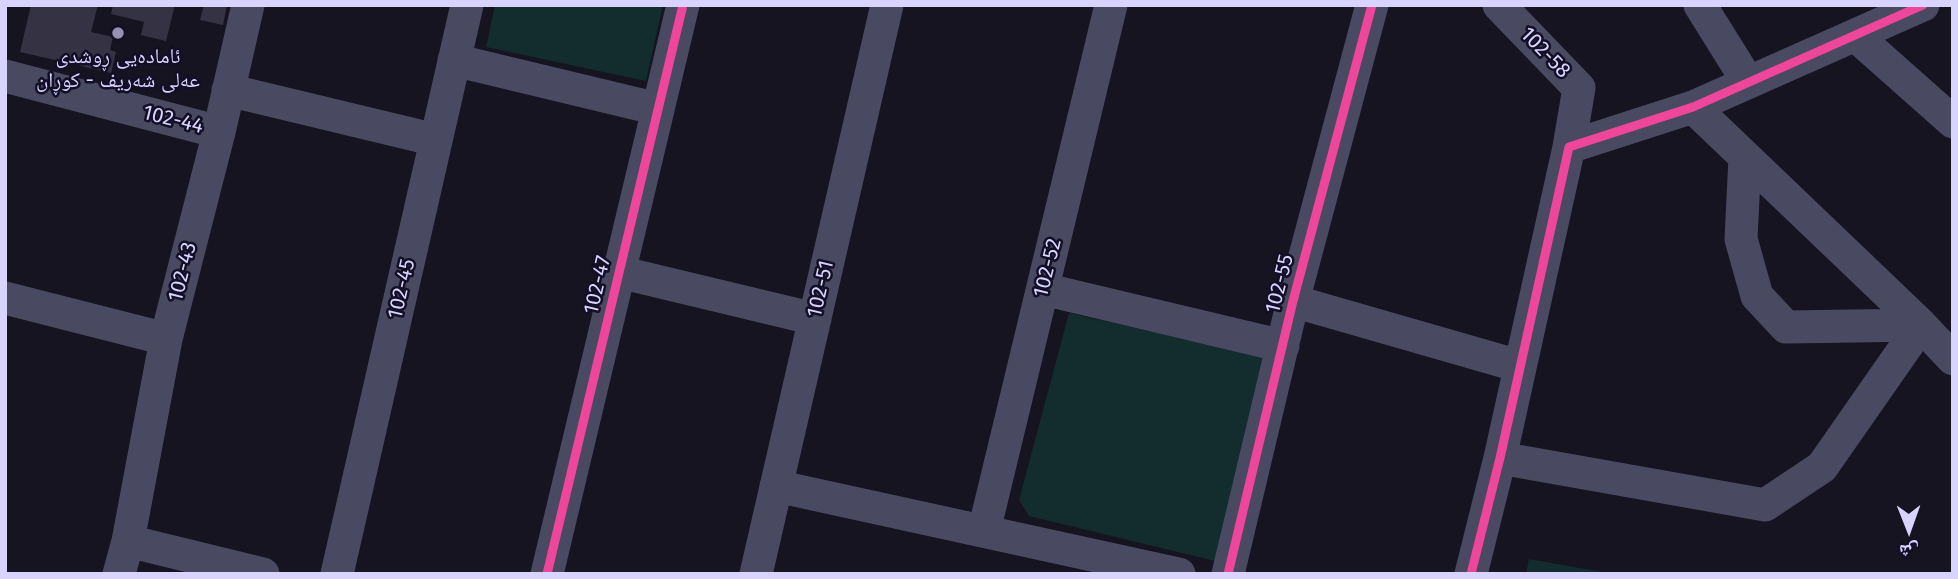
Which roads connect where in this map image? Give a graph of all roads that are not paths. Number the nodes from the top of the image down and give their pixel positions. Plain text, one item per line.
1 (248, 5) edge
2 (467, 5) edge
3 (683, 5) edge
4 (887, 5) edge
5 (1111, 5) edge
6 (1372, 5) edge
7 (1499, 5) edge
8 (1700, 5) edge
9 (1913, 7) edge
10 (1856, 36) junction
11 (454, 60) junction
12 (5, 76) edge
13 (1748, 82) junction
14 (228, 90) junction
15 (1693, 107) junction
16 (658, 109) junction
17 (1953, 122) edge
18 (219, 132) junction
19 (436, 140) junction
20 (1569, 147) junction
21 (1745, 157) junction
22 (619, 272) junction
23 (1043, 289) junction
24 (5, 298) edge
25 (1293, 301) junction
26 (815, 319) junction
27 (1921, 325) junction
28 (166, 339) junction
29 (1283, 346) junction
30 (1953, 359) edge
31 (1520, 366) junction
32 (1500, 458) junction
33 (776, 486) junction
34 (984, 531) junction
35 (128, 541) junction
36 (119, 574) edge
37 (263, 574) edge
38 (337, 574) edge
39 (547, 574) edge
40 (757, 574) edge
41 (1180, 574) edge
42 (1228, 574) edge
43 (1471, 574) edge

1 - 14 street, 102-43
2 - 11 street, 102-45
3 - 16 street, 102-47
4 - 26 street, 102-51
5 - 23 street, 102-52
6 - 25 street, 102-55
7 - 20 street, 102-58
8 - 13 street
9 - 10 street
10 - 13 street
10 - 17 street
11 - 16 street
11 - 19 street, 102-45
12 - 18 street, 102-44
13 - 15 street
14 - 18 street, 102-43
14 - 19 street
15 - 20 street
15 - 21 street
16 - 22 street, 102-47
18 - 28 street, 102-43
19 - 38 street, 102-45
20 - 31 street
21 - 27 street
21 - 27 street
22 - 26 street
22 - 39 street, 102-47
23 - 29 street
23 - 34 street, 102-52
24 - 28 street
25 - 29 street, 102-55
25 - 31 street
26 - 33 street, 102-51
27 - 30 street
27 - 32 street
28 - 35 street, 102-43
29 - 42 street, 102-55
31 - 32 street
32 - 43 street
33 - 34 street
33 - 40 street, 102-51
34 - 41 street
35 - 36 street, 102-43
35 - 37 street

